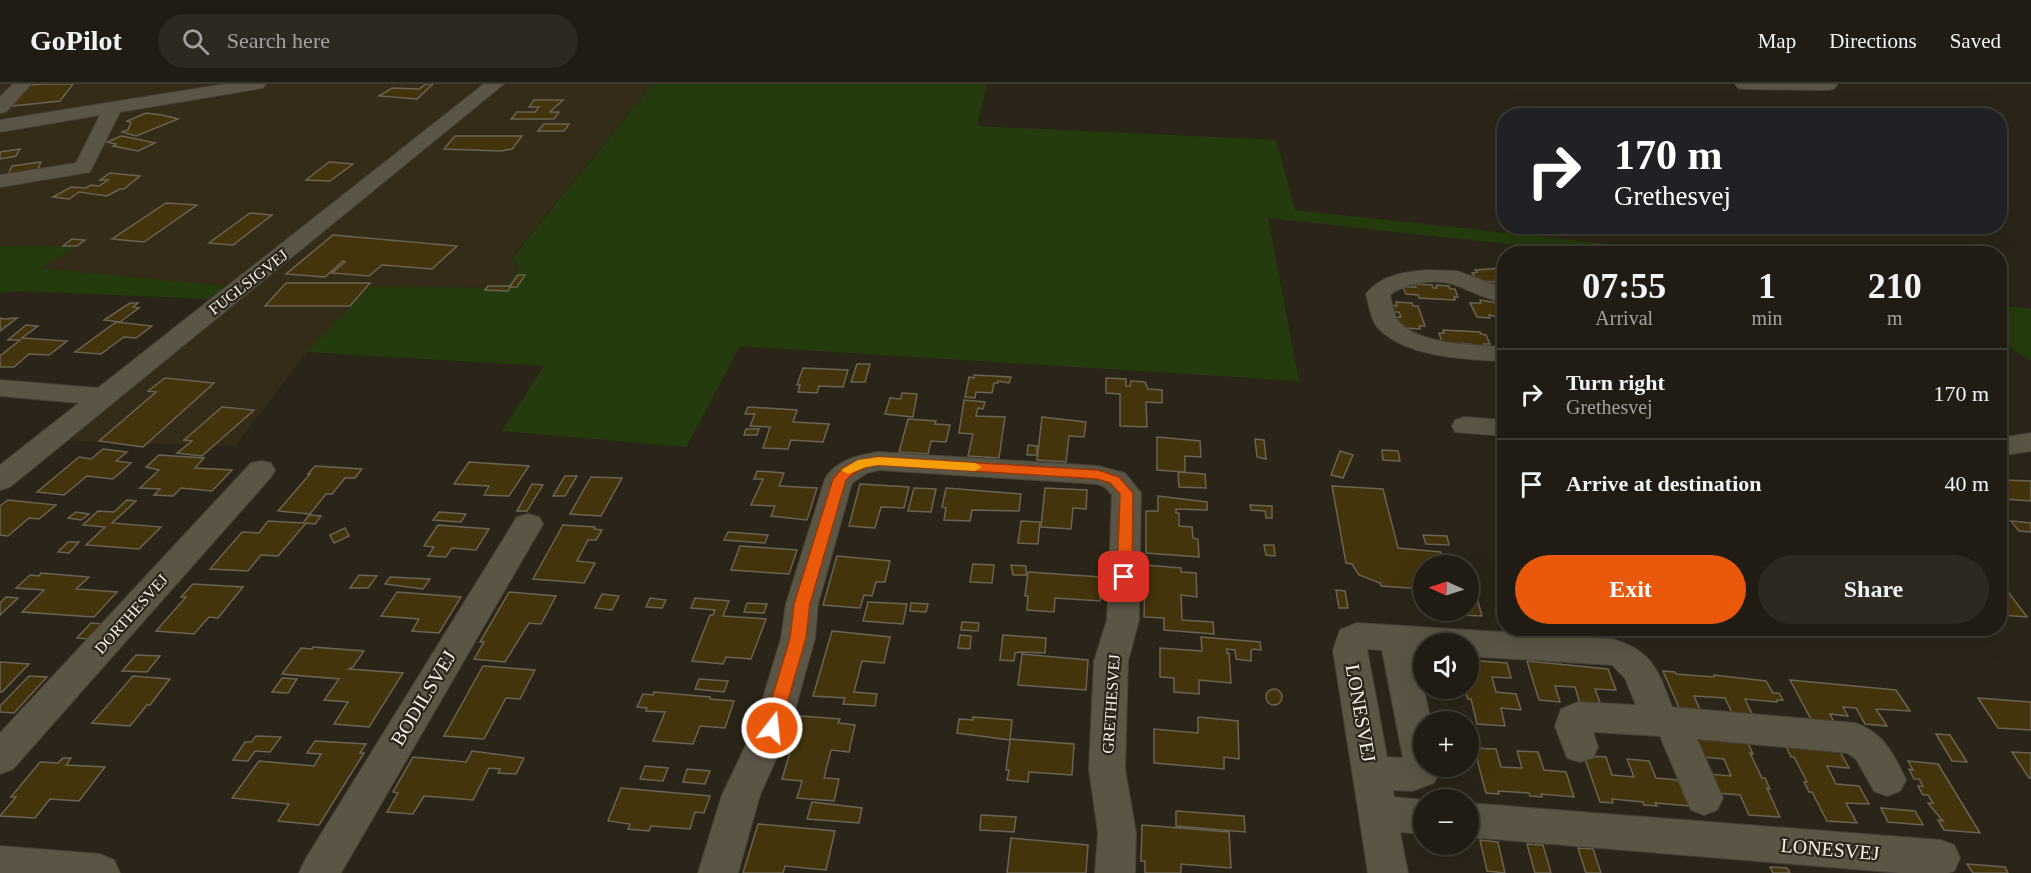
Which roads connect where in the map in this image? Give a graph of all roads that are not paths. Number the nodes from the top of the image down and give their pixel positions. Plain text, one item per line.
1 (22, 84) edge
2 (257, 84) edge
3 (495, 84) edge
4 (1744, 84) edge
5 (1828, 85) edge
6 (209, 87) edge
7 (113, 107) junction
8 (1, 124) edge
9 (0, 181) edge
10 (1497, 294) edge
11 (1497, 354) edge
12 (0, 388) edge
13 (104, 397) junction
14 (1465, 426) dead end
15 (1497, 428) edge
16 (261, 470) dead end
17 (0, 480) edge
18 (528, 524) dead end
19 (1395, 637) junction
20 (1666, 722) junction
21 (1580, 747) dead end
22 (0, 758) edge
23 (1370, 772) junction
24 (1887, 780) dead end
25 (1704, 798) dead end
26 (1378, 813) junction
27 (1413, 816) edge
28 (1479, 821) edge
29 (1940, 858) dead end
30 (18, 868) edge
31 (100, 873) edge
32 (319, 873) edge
33 (718, 873) edge
34 (1115, 873) edge
35 (1388, 873) edge

1 - 8 street
2 - 6 street
3 - 13 street, FUGLSIGVEJ
4 - 5 street
6 - 7 street
7 - 8 street
7 - 9 street
10 - 11 street
12 - 13 street
13 - 17 street, FUGLSIGVEJ
14 - 15 street
16 - 22 street, DORTHESVEJ
18 - 32 street, BODILSVEJ
19 - 20 street, LONESVEJ
19 - 23 street, LONESVEJ
19 - 23 street
20 - 21 street
20 - 24 street
20 - 25 street, LONESVEJ
23 - 26 street, LONESVEJ
26 - 27 street
26 - 35 street, LONESVEJ
28 - 29 street, LONESVEJ
30 - 31 street
33 - 34 street, GRETHESVEJ

